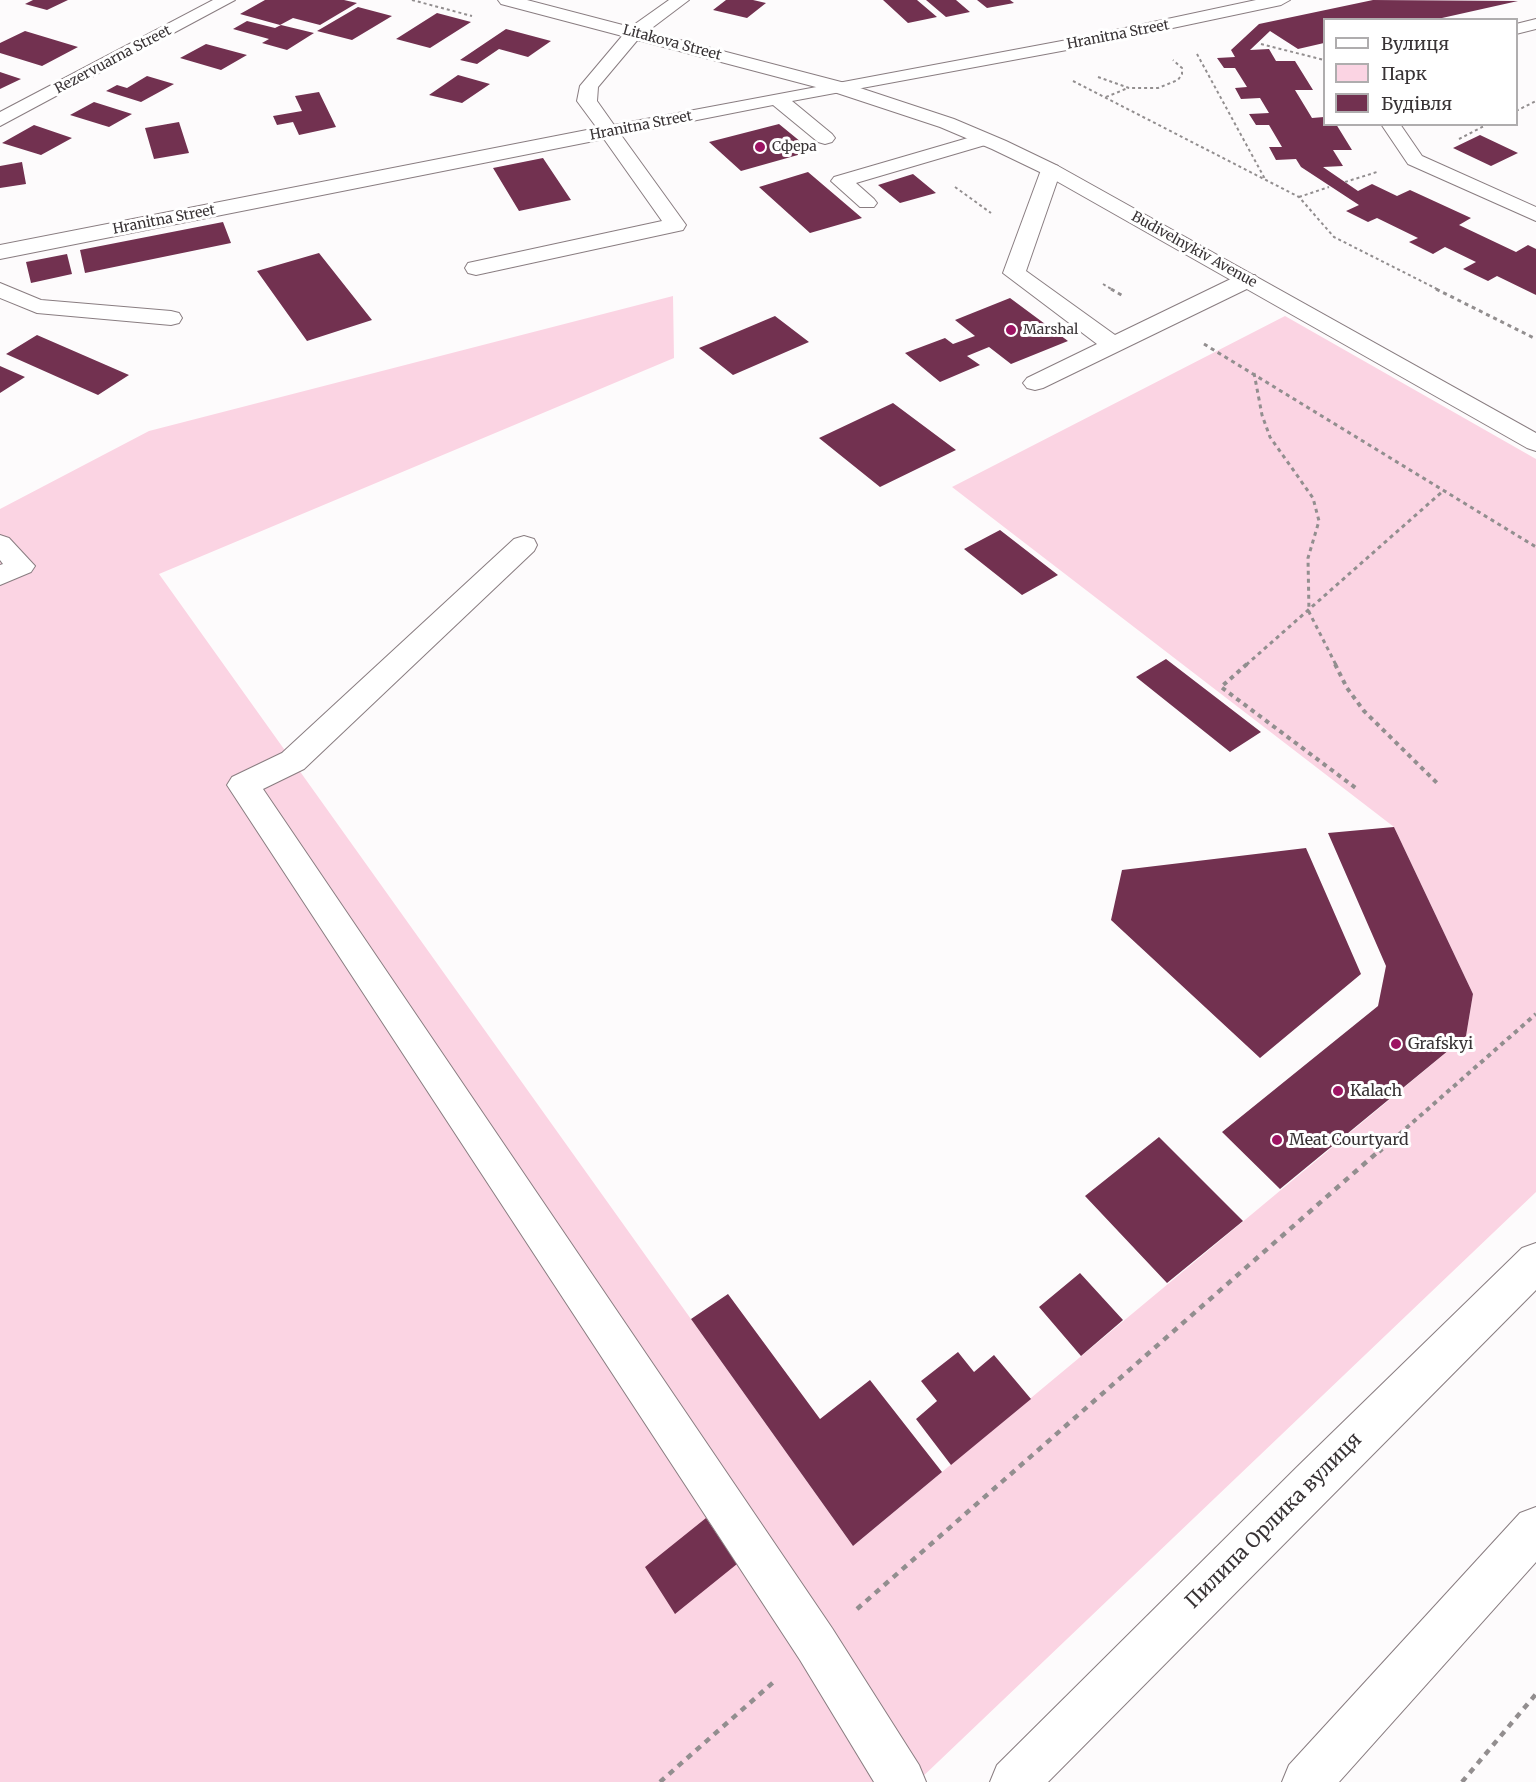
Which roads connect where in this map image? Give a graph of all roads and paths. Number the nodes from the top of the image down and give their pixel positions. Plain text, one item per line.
1 (226, 0) edge
2 (507, 0) edge
3 (680, 0) edge
4 (1281, 0) edge
5 (1179, 22) junction
6 (1536, 24) edge
7 (1518, 28) edge
8 (634, 33) junction
9 (1258, 43) dead end
10 (1020, 53) junction
11 (1323, 60) edge
12 (838, 87) junction
13 (1129, 88) dead end
14 (1106, 97) junction
15 (777, 99) junction
16 (1536, 101) edge
17 (1518, 110) edge
18 (0, 120) edge
19 (1391, 126) edge
20 (608, 132) junction
21 (825, 138) dead end
22 (985, 139) junction
23 (1051, 170) junction
24 (1266, 180) junction
25 (1329, 187) dead end
26 (1299, 196) junction
27 (867, 203) dead end
28 (1536, 215) edge
29 (0, 252) edge
30 (476, 268) dead end
31 (1247, 280) junction
32 (0, 290) edge
33 (171, 318) dead end
34 (1536, 339) edge
35 (1113, 345) junction
36 (1254, 373) dead end
37 (1035, 383) dead end
38 (1536, 443) edge
39 (1443, 491) dead end
40 (0, 544) edge
41 (524, 545) dead end
42 (0, 576) edge
43 (1309, 612) junction
44 (1437, 783) dead end
45 (1357, 789) dead end
46 (1536, 1014) edge
47 (1536, 1262) edge
48 (1536, 1529) edge
49 (816, 1644) junction
50 (1536, 1694) edge
51 (660, 1782) edge
52 (902, 1782) edge
53 (1014, 1782) edge
54 (1306, 1782) edge
55 (1462, 1782) edge

1 - 18 street, Rezervuarna Street
2 - 8 street, Litakova Street
3 - 8 street
4 - 5 street, Hranitna Street
5 - 10 street, Hranitna Street
5 - 24 path
6 - 7 street
8 - 12 street, Litakova Street
8 - 20 street
9 - 11 path
10 - 12 street, Hranitna Street
10 - 14 path
12 - 15 street, Hranitna Street
12 - 22 street, Budivelnykiv Avenue
13 - 14 path
14 - 24 path
15 - 20 street, Hranitna Street
15 - 21 street
16 - 17 path
19 - 28 street
20 - 29 street, Hranitna Street
20 - 30 street
22 - 23 street, Budivelnykiv Avenue
22 - 27 street
23 - 31 street, Budivelnykiv Avenue
23 - 35 street
24 - 26 path
25 - 26 path
26 - 34 path
31 - 35 street
31 - 38 street, Budivelnykiv Avenue
32 - 33 street
35 - 37 street
36 - 43 path
39 - 43 path
40 - 42 street
41 - 49 street
43 - 44 path
43 - 45 path
46 - 49 path
47 - 53 street, Пилипа Орлика вулиця
48 - 54 street
49 - 51 path
49 - 52 street
50 - 55 path

